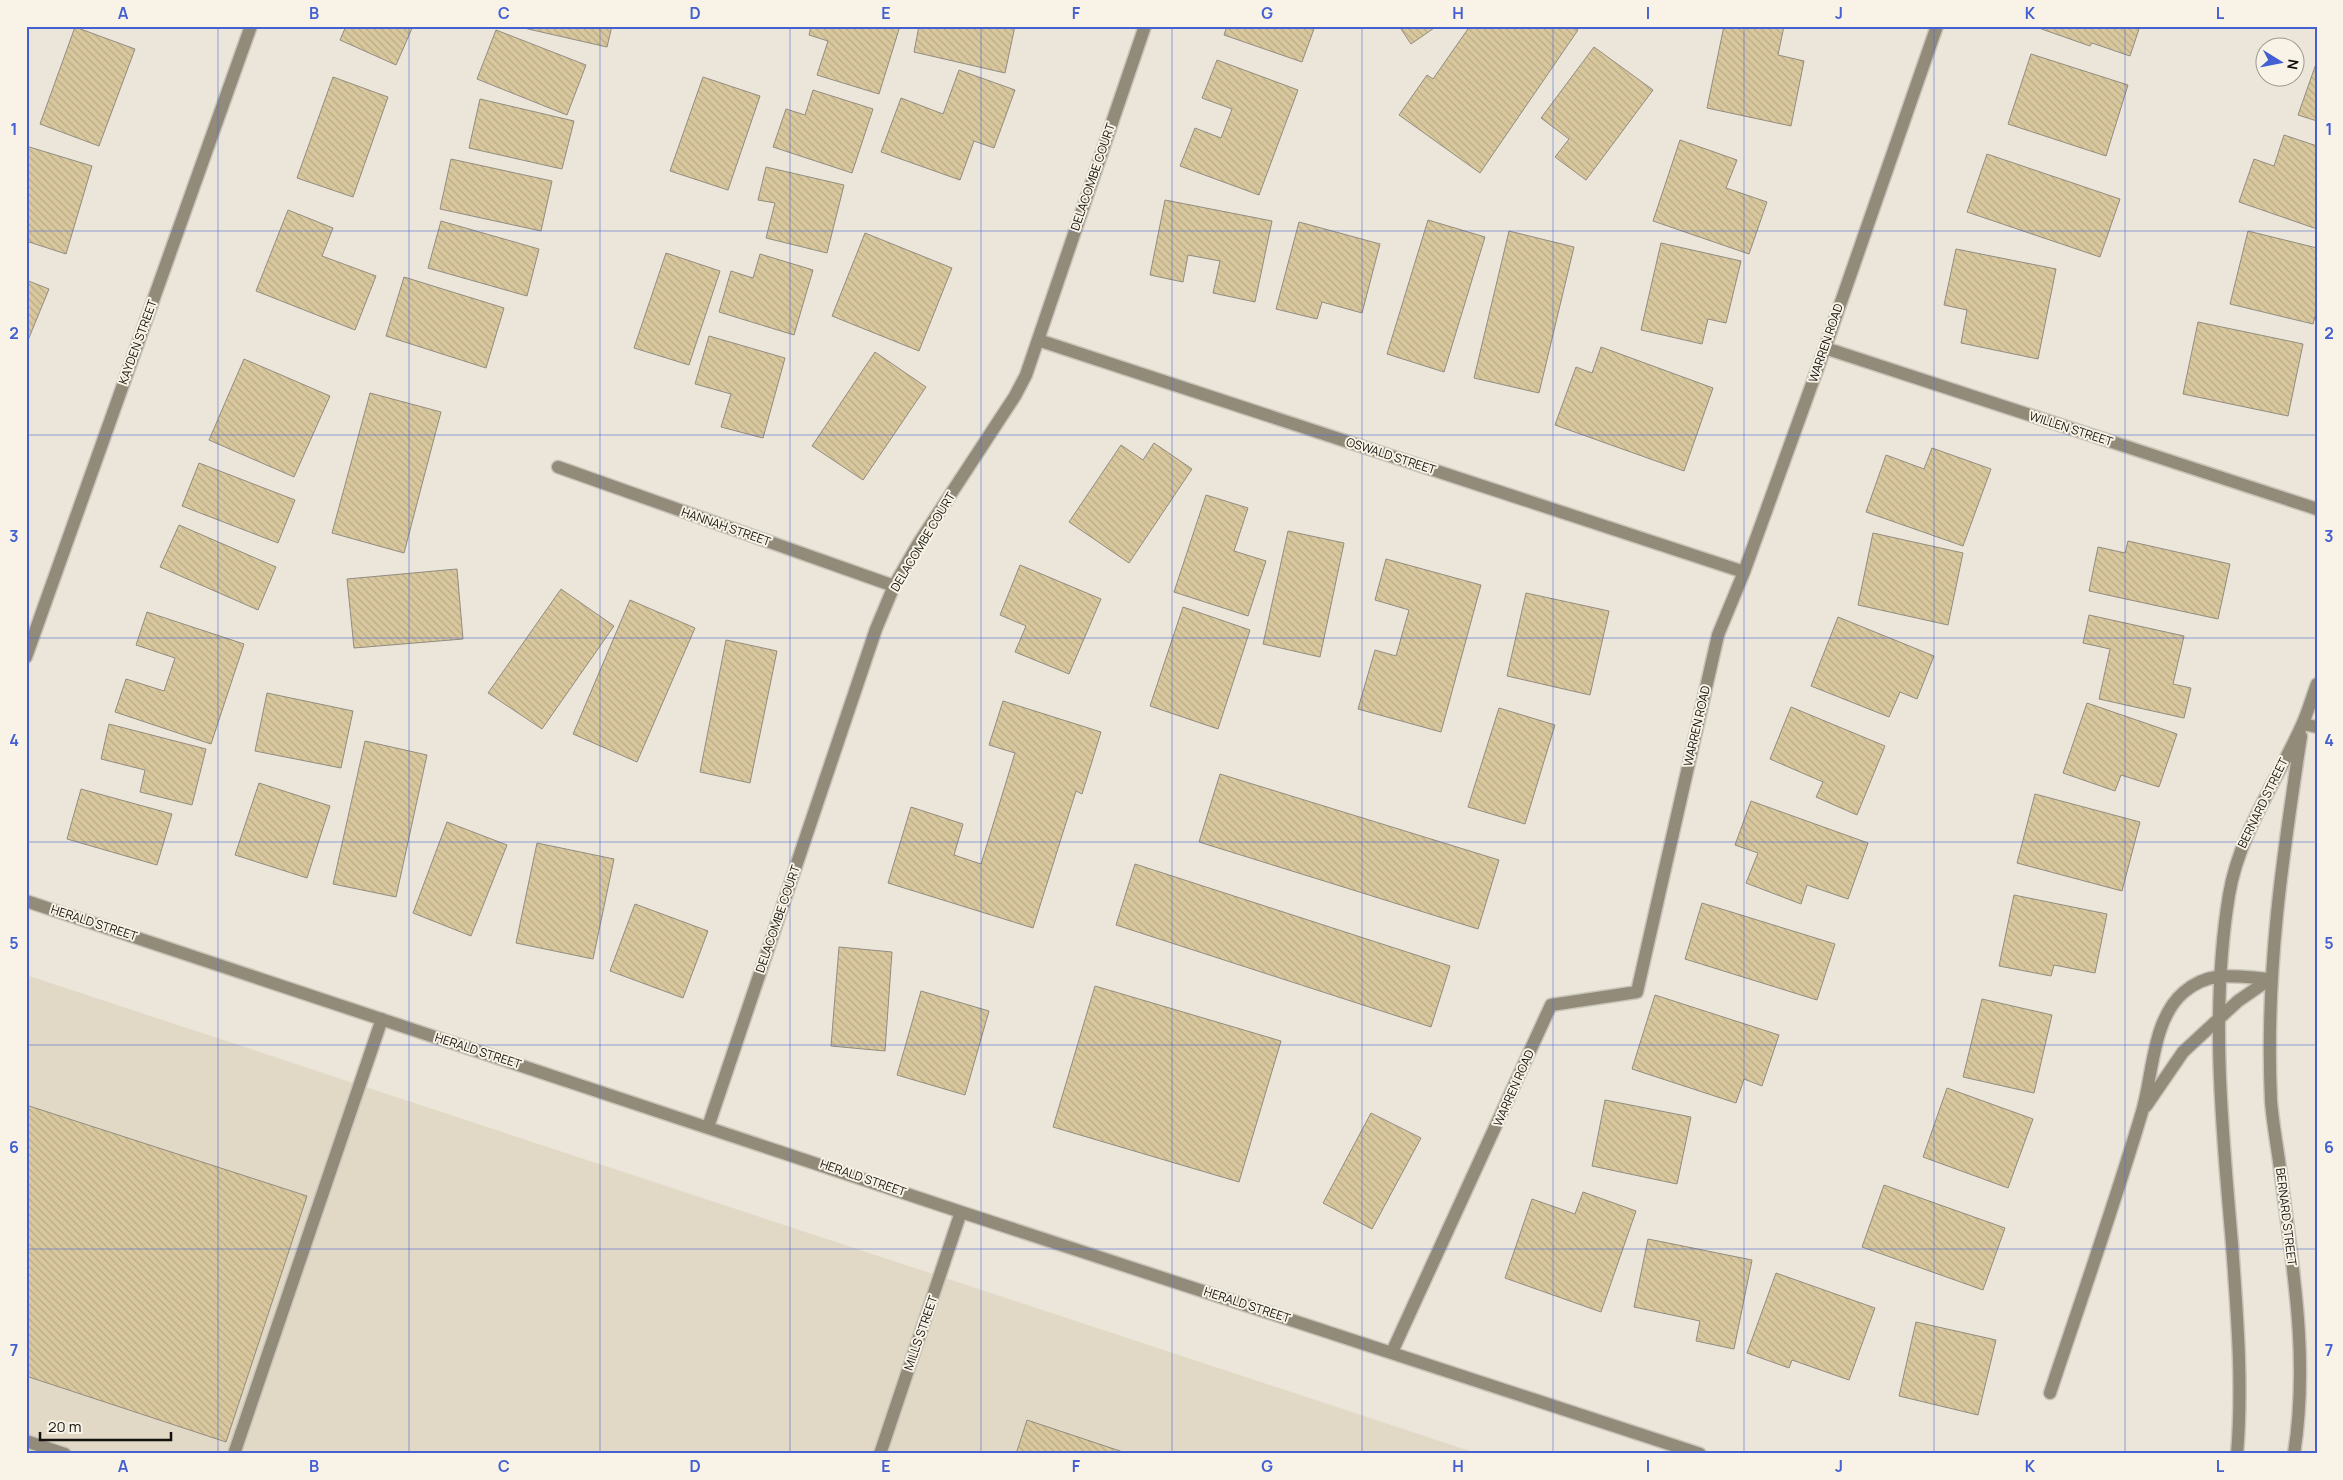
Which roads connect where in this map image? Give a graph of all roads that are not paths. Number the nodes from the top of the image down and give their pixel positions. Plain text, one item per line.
1 (251, 26) edge
2 (1145, 26) edge
3 (1937, 26) edge
4 (1038, 340) junction
5 (1825, 348) junction
6 (558, 467) dead end
7 (2317, 509) edge
8 (1744, 572) junction
9 (894, 586) junction
10 (26, 657) edge
11 (2317, 684) edge
12 (2302, 724) junction
13 (2317, 728) edge
14 (26, 901) edge
15 (2220, 975) junction
16 (2270, 979) junction
17 (382, 1019) junction
18 (2218, 1020) junction
19 (2143, 1110) junction
20 (708, 1126) junction
21 (961, 1212) junction
22 (1392, 1352) junction
23 (2050, 1393) dead end
24 (26, 1441) edge
25 (65, 1454) edge
26 (234, 1454) edge
27 (880, 1454) edge
28 (1700, 1454) edge
29 (2238, 1454) edge
30 (2294, 1454) edge

1 - 10 street, KAYDEN STREET
2 - 4 street, DELACOMBE COURT
3 - 5 street, WARREN ROAD
4 - 8 street, OSWALD STREET
4 - 9 street, DELACOMBE COURT
5 - 7 street, WILLEN STREET
5 - 8 street, WARREN ROAD
6 - 9 street, HANNAH STREET
8 - 22 street, WARREN ROAD
9 - 20 street, DELACOMBE COURT
11 - 12 street, BERNARD STREET
12 - 13 street
12 - 15 street, BERNARD STREET
12 - 16 street, BERNARD STREET
14 - 17 street, HERALD STREET
15 - 16 street
15 - 18 street, BERNARD STREET
15 - 19 street
16 - 18 street
16 - 30 street, BERNARD STREET
17 - 20 street, HERALD STREET
17 - 26 street
18 - 19 street
18 - 29 street, BERNARD STREET
19 - 23 street
20 - 21 street, HERALD STREET
21 - 22 street, HERALD STREET
21 - 27 street, MILLS STREET
22 - 28 street, HERALD STREET
24 - 25 street

